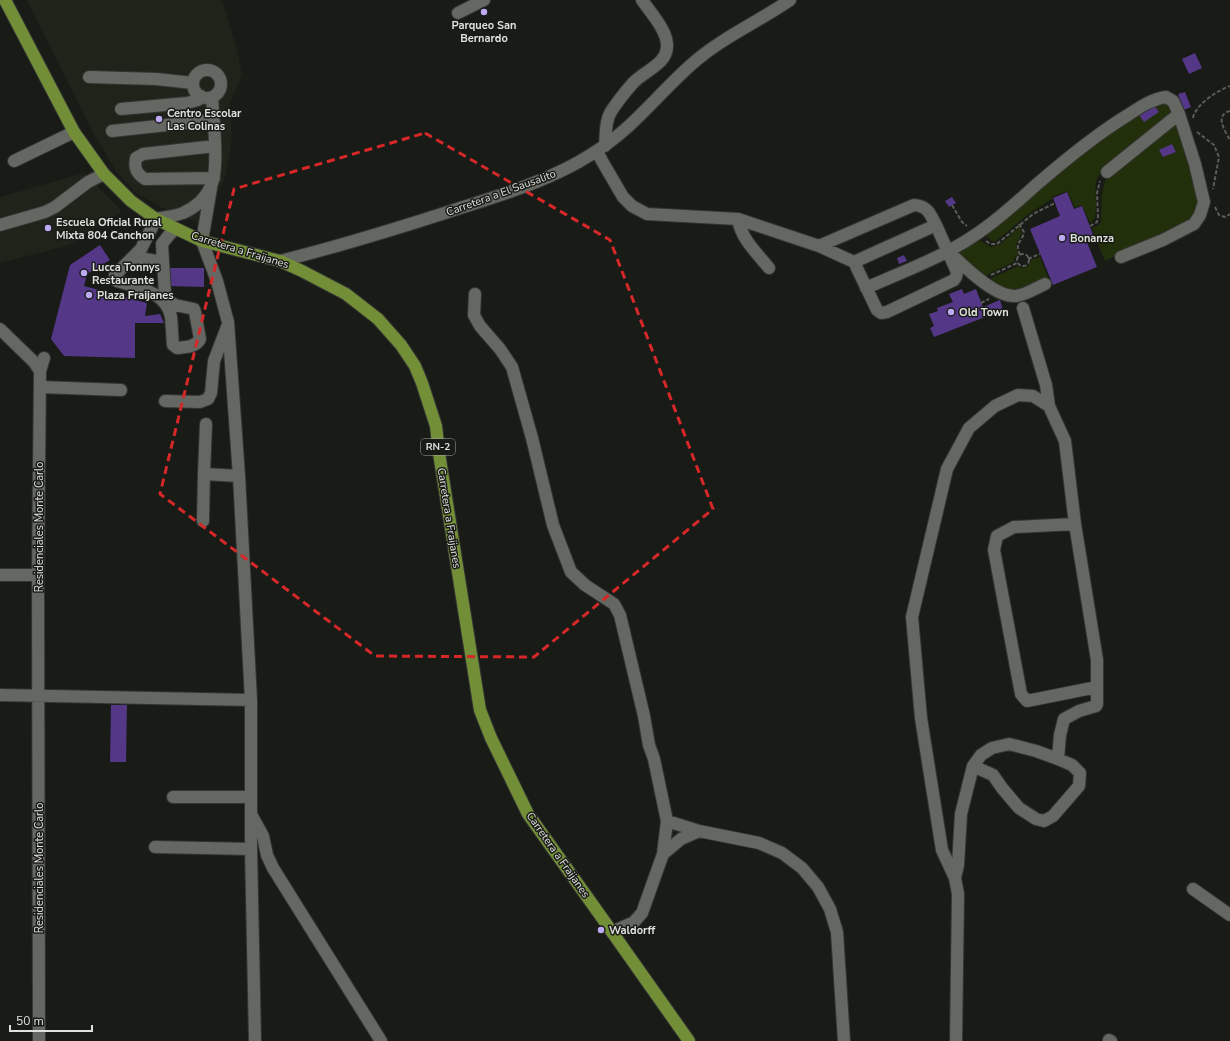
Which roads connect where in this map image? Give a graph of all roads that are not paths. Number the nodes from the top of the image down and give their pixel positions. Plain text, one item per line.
1 (5, 0) edge
2 (484, 0) edge
3 (642, 0) edge
4 (790, 0) edge
5 (458, 12) dead end
6 (89, 77) dead end
7 (194, 83) junction
8 (207, 96) junction
9 (121, 109) dead end
10 (1179, 114) junction
11 (214, 120) junction
12 (112, 131) dead end
13 (74, 132) junction
14 (215, 146) junction
15 (601, 148) junction
16 (14, 162) dead end
17 (1107, 172) road end
18 (104, 174) junction
19 (213, 183) junction
20 (156, 219) junction
21 (738, 219) junction
22 (0, 225) edge
23 (936, 225) junction
24 (175, 229) junction
25 (202, 241) junction
26 (819, 246) junction
27 (948, 252) junction
28 (133, 257) junction
29 (1121, 257) dead end
30 (280, 261) junction
31 (163, 262) junction
32 (854, 262) junction
33 (769, 268) dead end
34 (1045, 284) dead end
35 (866, 288) junction
36 (476, 294) dead end
37 (1023, 308) dead end
38 (228, 322) junction
39 (0, 329) edge
40 (44, 358) dead end
41 (40, 371) junction
42 (40, 387) junction
43 (121, 390) dead end
44 (165, 401) dead end
45 (1049, 406) junction
46 (206, 424) dead end
47 (204, 474) junction
48 (239, 476) junction
49 (203, 521) dead end
50 (1075, 524) junction
51 (0, 575) edge
52 (38, 575) junction
53 (1098, 687) junction
54 (0, 696) edge
55 (39, 696) junction
56 (251, 700) junction
57 (1058, 759) junction
58 (973, 766) junction
59 (173, 797) dead end
60 (251, 797) junction
61 (251, 815) junction
62 (667, 821) junction
63 (699, 831) junction
64 (155, 847) dead end
65 (251, 849) junction
66 (663, 854) junction
67 (955, 878) junction
68 (1193, 888) dead end
69 (1230, 914) edge
70 (612, 932) junction
71 (39, 1041) edge
72 (255, 1041) edge
73 (381, 1041) edge
74 (689, 1041) edge
75 (844, 1041) edge
76 (956, 1041) edge

1 - 13 main road, Carretera a Fraijanes / RN-2
2 - 5 street
3 - 15 street
4 - 15 street, Carretera a El Sausalito
6 - 7 street
7 - 8 street
7 - 8 street
8 - 9 street
8 - 11 street
10 - 17 street
10 - 27 street
10 - 29 street
11 - 12 street
11 - 14 street
13 - 16 street
13 - 18 main road, Carretera a Fraijanes / RN-2
14 - 19 street
14 - 19 street
15 - 21 street
15 - 30 street, Carretera a El Sausalito
18 - 20 main road, Carretera a Fraijanes / RN-2
18 - 22 street
19 - 20 street
19 - 25 street
20 - 24 main road, Carretera a Fraijanes / RN-2
20 - 28 street
21 - 26 street
21 - 33 street
23 - 26 street
23 - 27 street
23 - 32 street
24 - 25 main road, Carretera a Fraijanes / RN-2
24 - 31 street
25 - 30 main road, Carretera a Fraijanes / RN-2
25 - 38 street
26 - 32 street
27 - 34 street
27 - 35 street
27 - 35 street
28 - 31 street
28 - 31 street
30 - 70 main road, Carretera a Fraijanes / RN-2
32 - 35 street
36 - 62 street
37 - 45 street
38 - 44 street
38 - 48 street
39 - 41 street
40 - 41 street, Residenciales Monte Carlo
41 - 42 street, Residenciales Monte Carlo
42 - 43 street
42 - 52 street, Residenciales Monte Carlo
45 - 50 street
45 - 67 street
46 - 47 street
47 - 48 street
47 - 49 street
48 - 56 street
50 - 53 street
50 - 53 street
51 - 52 street
52 - 55 street, Residenciales Monte Carlo
53 - 57 street
54 - 55 street
55 - 56 street
55 - 71 street, Residenciales Monte Carlo
56 - 60 street
57 - 58 street
57 - 58 street
58 - 67 street
59 - 60 street
60 - 61 street
61 - 65 street
61 - 73 street
62 - 63 street
62 - 66 street
63 - 66 street
63 - 75 street
64 - 65 street
65 - 72 street
66 - 70 street
67 - 76 street
68 - 69 street
70 - 74 main road, Carretera a Fraijanes / RN-2

